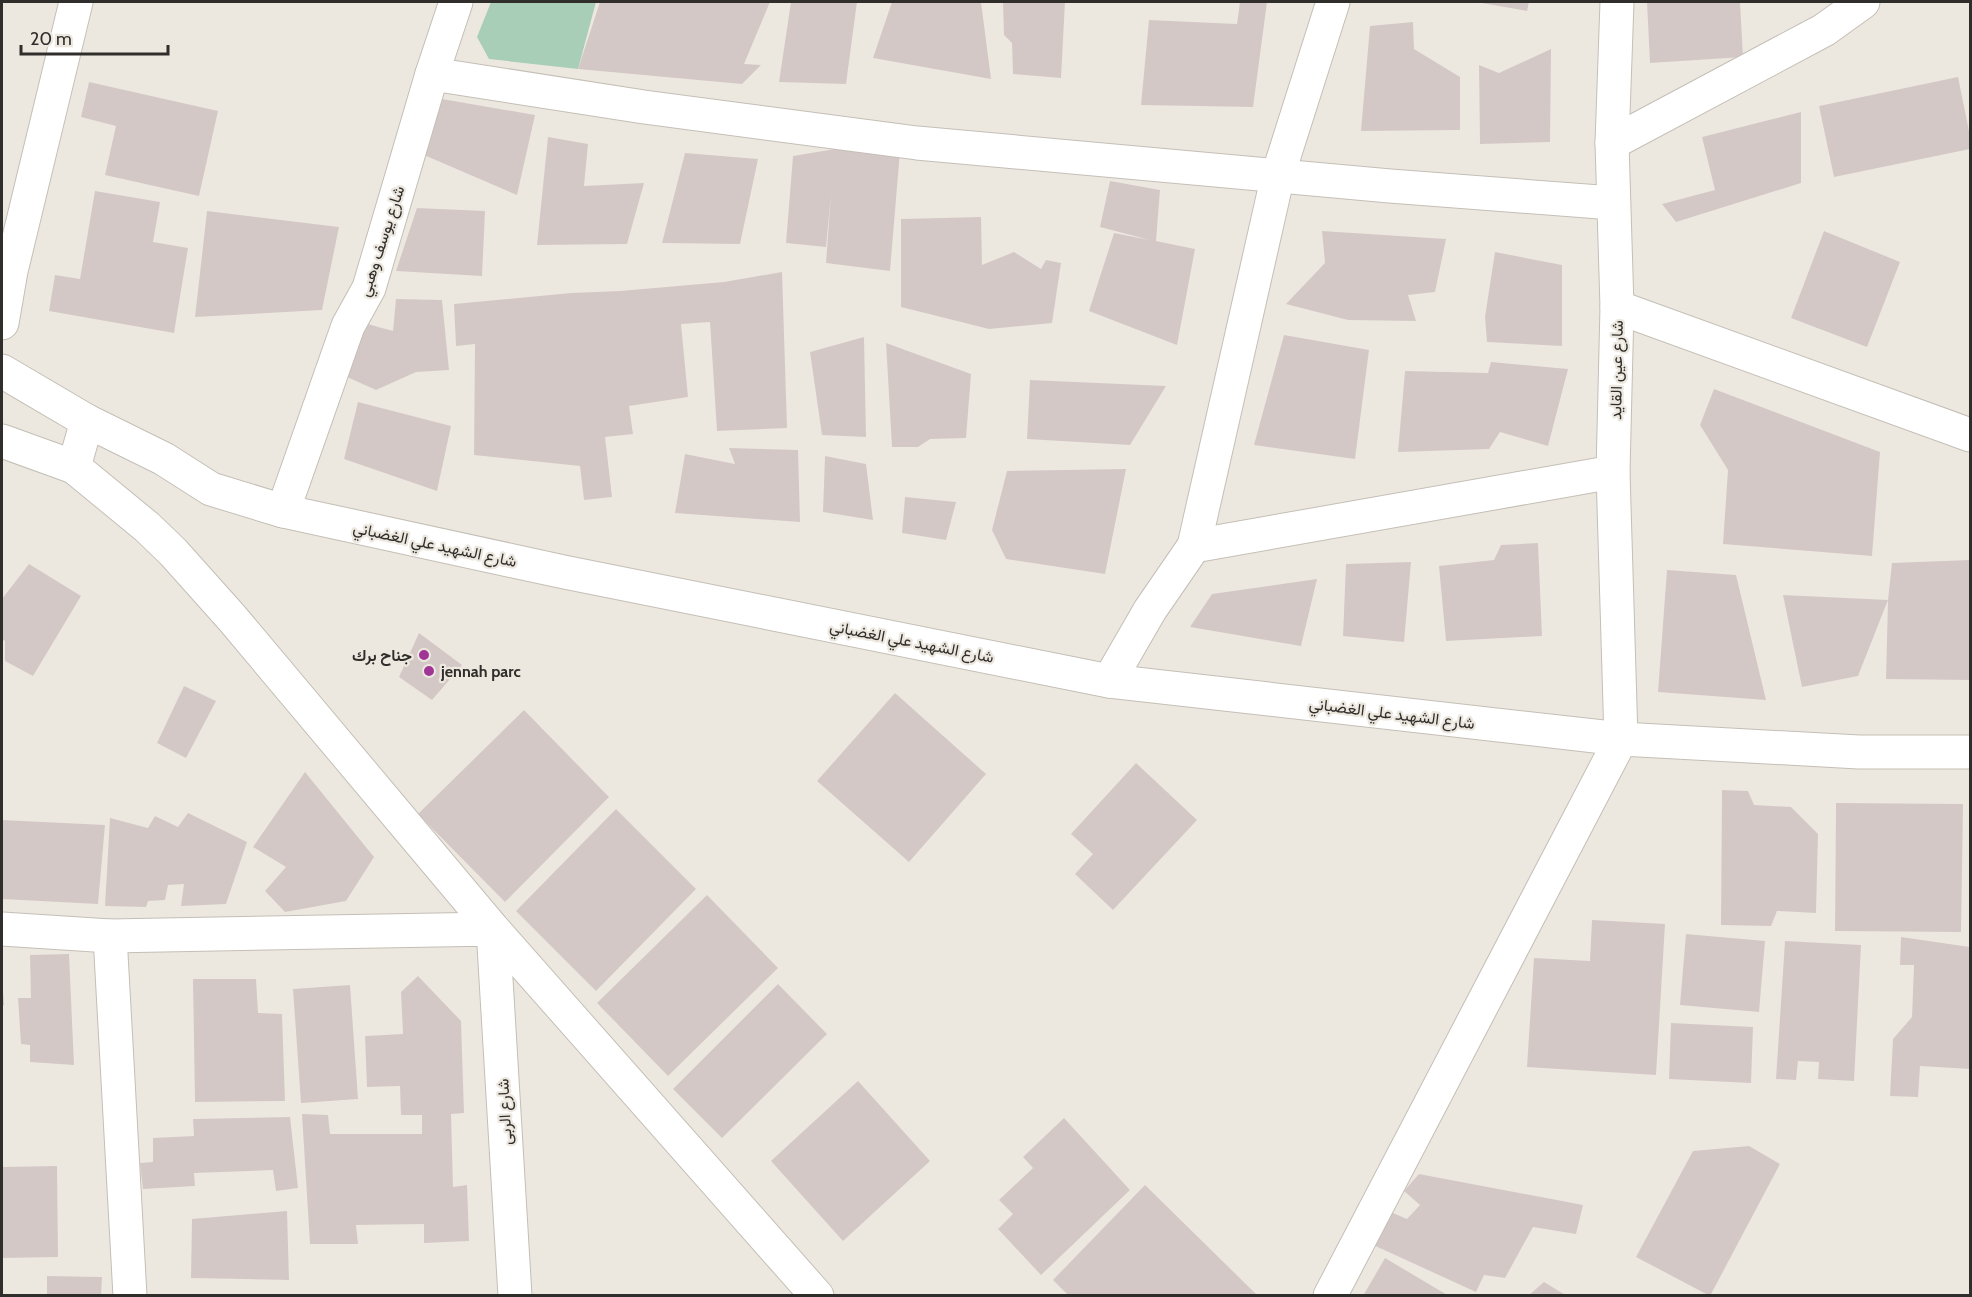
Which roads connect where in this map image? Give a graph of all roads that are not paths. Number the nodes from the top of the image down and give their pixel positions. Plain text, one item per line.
1 (76, 2) edge
2 (456, 2) edge
3 (1333, 2) edge
4 (1617, 2) edge
5 (1863, 2) edge
6 (432, 74) junction
7 (1612, 143) junction
8 (1278, 175) junction
9 (1613, 202) junction
10 (1617, 307) junction
11 (2, 323) edge
12 (2, 371) edge
13 (87, 421) junction
14 (1971, 435) edge
15 (2, 441) edge
16 (74, 467) junction
17 (1613, 472) junction
18 (283, 511) junction
19 (1194, 546) junction
20 (1108, 681) junction
21 (1621, 739) junction
22 (1971, 752) edge
23 (2, 929) edge
24 (493, 929) junction
25 (110, 936) junction
26 (130, 1296) edge
27 (515, 1296) edge
28 (817, 1296) edge
29 (1330, 1296) edge

1 - 11 street
2 - 6 street, شارع يوسف وهبي
3 - 8 street
4 - 7 street, شارع عين القايد
5 - 7 street
6 - 8 street
6 - 18 street, شارع يوسف وهبي
7 - 9 street, شارع عين القايد
8 - 9 street
8 - 19 street
9 - 10 street, شارع عين القايد
10 - 14 street
10 - 17 street, شارع عين القايد
12 - 13 street, شارع الشهيد علي الغضباني
13 - 16 street
13 - 18 street, شارع الشهيد علي الغضباني
15 - 16 street
16 - 24 street
17 - 19 street
17 - 21 street, شارع عين القايد
18 - 20 street, شارع الشهيد علي الغضباني
19 - 20 street
20 - 21 street, شارع الشهيد علي الغضباني
21 - 22 street, شارع الشهيد علي الغضباني
21 - 29 street
23 - 25 street
24 - 25 street
24 - 27 street, شارع الربى
24 - 28 street
25 - 26 street

